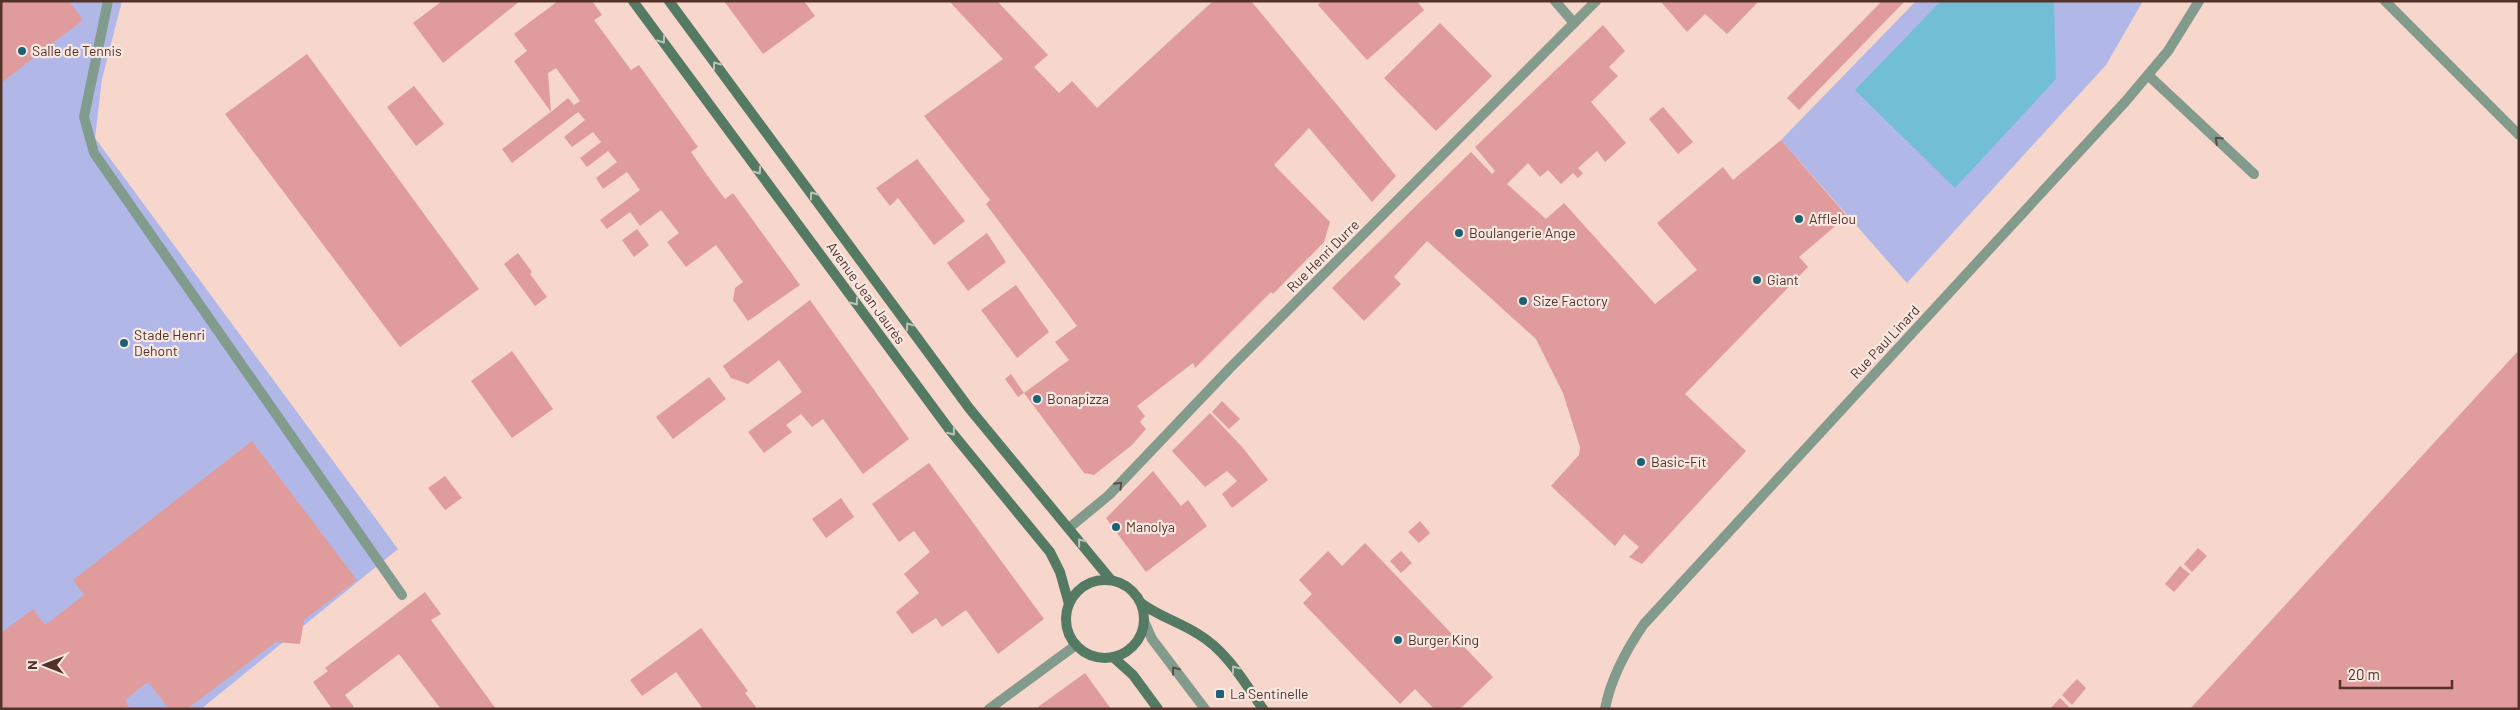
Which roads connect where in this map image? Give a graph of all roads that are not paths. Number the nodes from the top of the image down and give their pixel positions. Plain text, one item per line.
1 (108, 1) edge
2 (633, 1) edge
3 (669, 1) edge
4 (1555, 1) edge
5 (1596, 1) edge
6 (2199, 1) edge
7 (2385, 1) edge
8 (1574, 23) junction
9 (2148, 75) junction
10 (2519, 135) edge
11 (2254, 174) dead end
12 (1069, 528) junction
13 (1111, 580) junction
14 (402, 595) dead end
15 (1141, 603) junction
16 (1069, 604) junction
17 (1144, 621) junction
18 (1076, 645) junction
19 (1112, 657) junction
20 (989, 709) edge
21 (1158, 709) edge
22 (1205, 709) edge
23 (1262, 709) edge
24 (1605, 709) edge

1 - 14 street
2 -> 16 main road, Avenue Jean Jaurès
12 -> 3 main road, Avenue Jean Jaurès
4 - 8 street
5 - 8 street, Rue Henri Durre
6 - 9 street, Rue Paul Linard
7 - 10 street
12 -> 8 street, Rue Henri Durre
11 -> 9 street
9 - 24 street, Rue Paul Linard
13 -> 12 main road, Avenue Jean Jaurès
13 - 15 main road
13 - 16 main road
15 - 17 main road
23 -> 15 main road
16 - 18 main road
17 - 19 main road
22 -> 17 street
18 - 19 main road
18 - 20 street
19 - 21 main road

